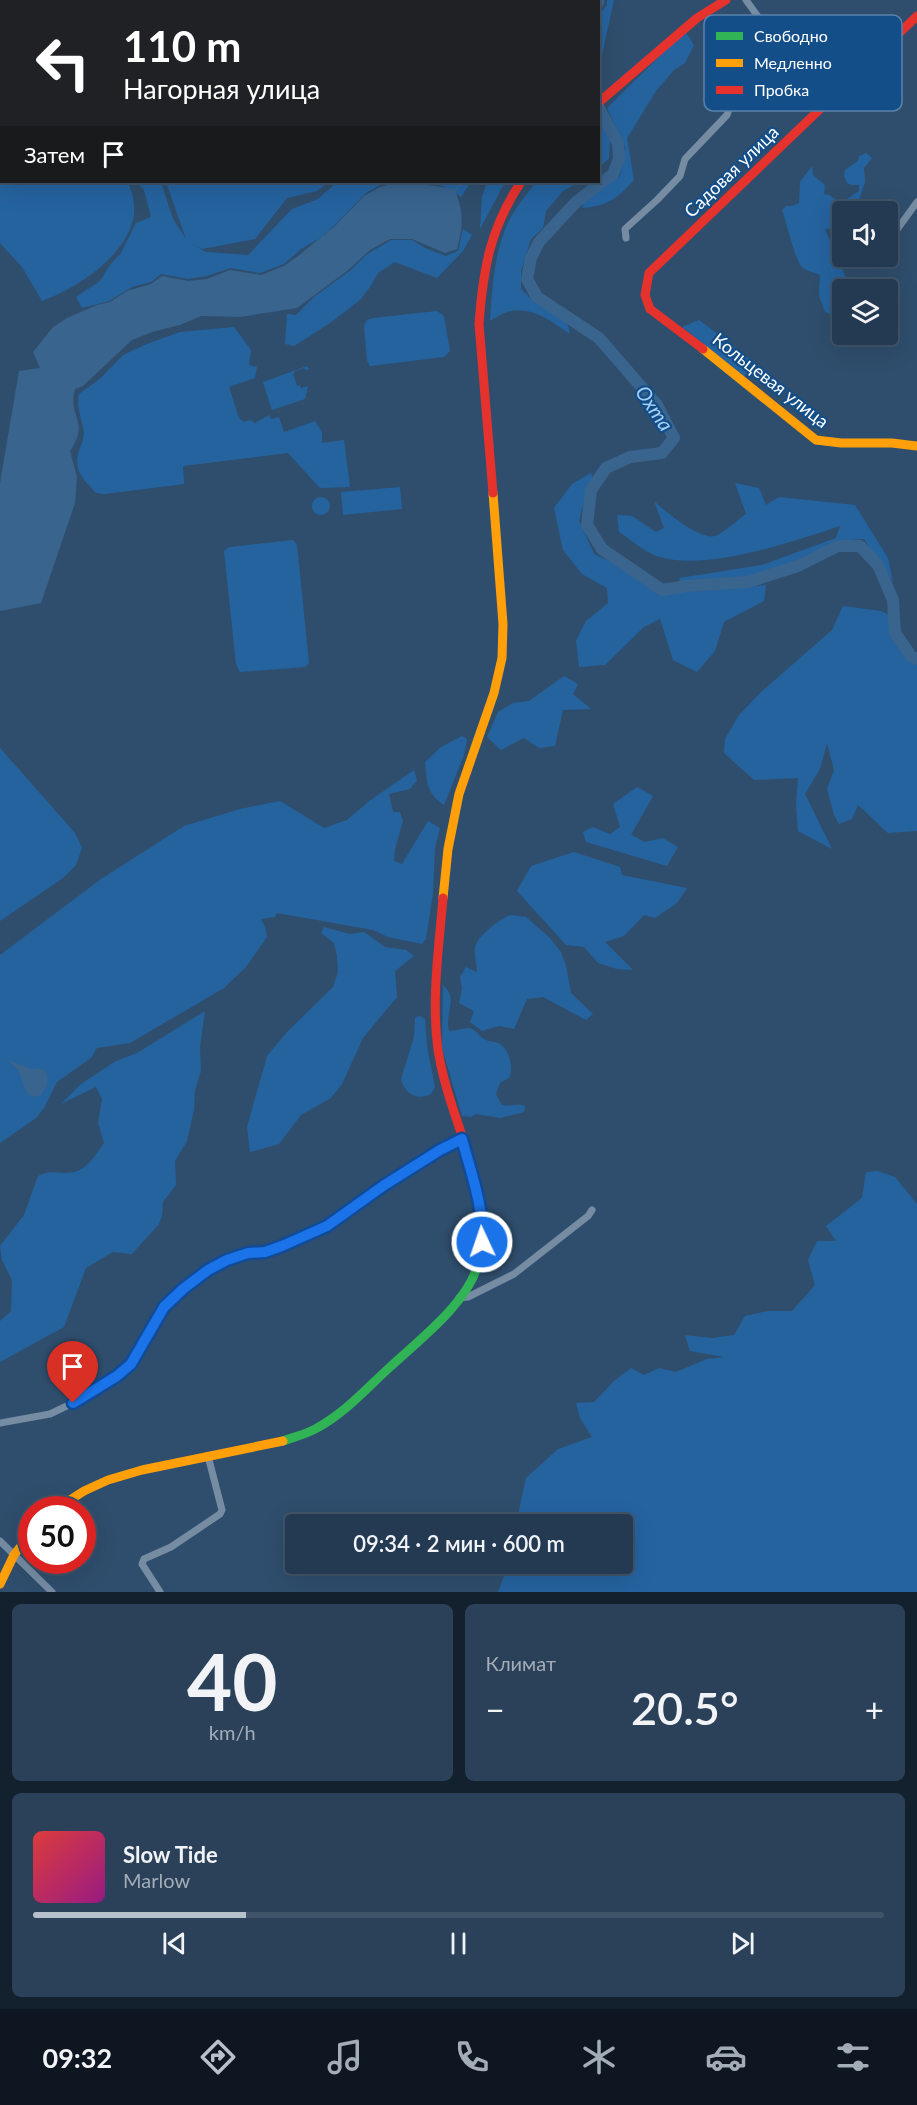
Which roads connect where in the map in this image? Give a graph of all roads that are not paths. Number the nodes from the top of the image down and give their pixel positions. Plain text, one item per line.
1 (726, 0) edge
2 (746, 0) edge
3 (757, 15) edge
4 (917, 16) edge
5 (902, 30) edge
6 (600, 101) edge
7 (728, 111) edge
8 (818, 111) edge
9 (520, 183) edge
10 (917, 202) edge
11 (898, 228) edge
12 (626, 238) dead end
13 (681, 331) joint
14 (917, 447) edge
15 (462, 1139) junction
16 (592, 1210) dead end
17 (459, 1298) junction
18 (0, 1423) edge
19 (208, 1456) junction
20 (76, 1496) edge
21 (0, 1541) edge
22 (18, 1550) edge
23 (14, 1555) junction
24 (0, 1584) edge
25 (52, 1592) edge
26 (160, 1592) edge

1 - 6 main road
2 - 3 street
4 - 5 main road, Садовая улица
7 - 12 street
8 - 13 main road, Садовая улица
9 - 15 main road
10 - 11 street
13 - 14 main road, Кольцевая улица
15 - 17 main road
15 - 18 street
16 - 17 street
17 - 19 main road
19 - 20 main road
19 - 26 street
21 - 23 street
22 - 23 main road
23 - 24 main road
23 - 25 street

